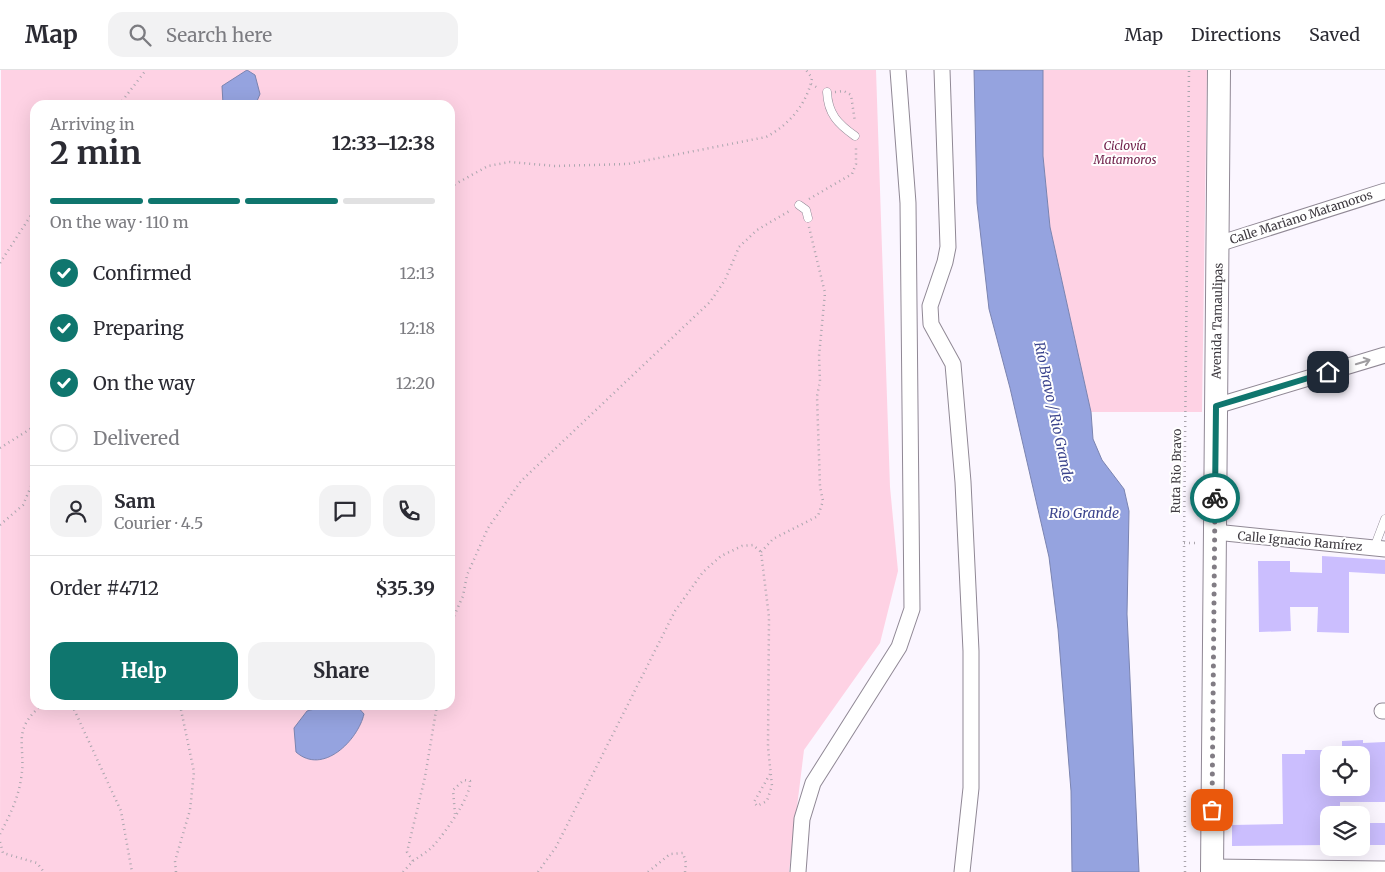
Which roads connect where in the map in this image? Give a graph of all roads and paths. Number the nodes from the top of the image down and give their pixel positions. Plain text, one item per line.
1 (146, 70) edge
2 (806, 70) edge
3 (898, 70) edge
4 (942, 70) edge
5 (1189, 70) edge
6 (1219, 70) edge
7 (811, 84) junction
8 (827, 92) junction
9 (122, 100) edge
10 (855, 136) junction
11 (455, 184) edge
12 (1385, 190) edge
13 (816, 195) junction
14 (799, 205) junction
15 (30, 217) edge
16 (808, 218) junction
17 (1218, 244) junction
18 (0, 263) edge
19 (1385, 355) edge
20 (1216, 406) junction
21 (30, 429) edge
22 (0, 448) edge
23 (30, 489) edge
24 (1385, 519) edge
25 (0, 525) edge
26 (1215, 532) junction
27 (1380, 548) edge
28 (761, 552) junction
29 (455, 614) edge
30 (37, 710) edge
31 (74, 710) edge
32 (181, 710) edge
33 (436, 710) edge
34 (770, 774) junction
35 (455, 814) junction
36 (0, 834) edge
37 (0, 842) edge
38 (413, 861) junction
39 (1212, 869) edge
40 (1385, 869) edge
41 (44, 872) edge
42 (132, 872) edge
43 (176, 872) edge
44 (403, 872) edge
45 (538, 872) edge
46 (648, 872) edge
47 (685, 872) edge
48 (798, 872) edge
49 (962, 872) edge
50 (1185, 872) edge

1 - 9 path
2 - 7 path
3 - 48 street
4 - 49 street
5 - 50 path, Ruta Rio Bravo
6 - 17 street, Avenida Tamaulipas
7 - 8 path
7 - 11 path
8 - 10 lane
8 - 10 path
10 - 13 path
12 - 17 street, Calle Mariano Matamoros
13 - 14 path
13 - 16 path
14 - 16 lane
14 - 29 path
15 - 18 path
16 - 28 path
17 - 20 street, Avenida Tamaulipas
20 -> 19 street
20 - 26 street, Avenida Tamaulipas
21 - 22 path
23 - 25 path
24 - 27 lane
26 - 27 street, Calle Ignacio Ramírez
26 - 39 street, Avenida Tamaulipas
28 - 34 path
28 - 45 path
30 - 36 path
31 - 42 path
32 - 43 path
33 - 38 path
34 - 34 path
35 - 35 path
35 - 38 path
37 - 41 path
38 - 44 path
39 - 40 street
46 - 47 path

